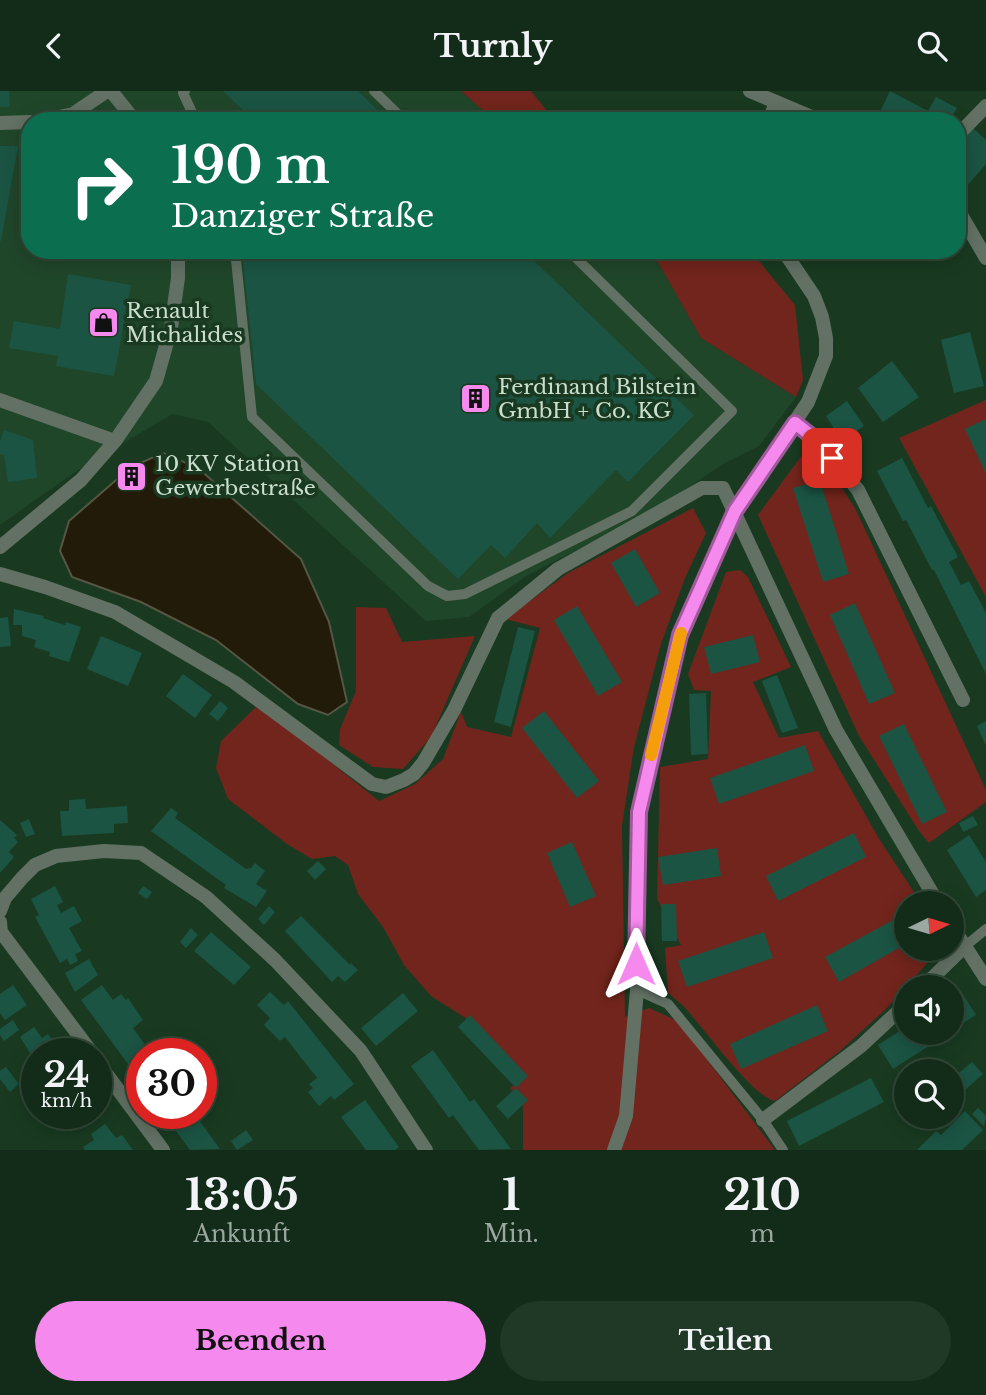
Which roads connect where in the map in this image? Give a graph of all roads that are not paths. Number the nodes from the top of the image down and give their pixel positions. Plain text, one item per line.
1 (109, 91) edge
2 (185, 91) edge
3 (374, 91) edge
4 (750, 91) edge
5 (776, 102) junction
6 (986, 106) edge
7 (76, 112) edge
8 (127, 112) edge
9 (192, 112) edge
10 (396, 112) edge
11 (772, 112) edge
12 (800, 112) edge
13 (21, 122) edge
14 (0, 123) edge
15 (966, 127) edge
16 (966, 224) edge
17 (986, 258) edge
18 (178, 259) edge
19 (236, 259) edge
20 (577, 259) edge
21 (789, 259) edge
22 (0, 400) edge
23 (795, 423) junction
24 (115, 441) junction
25 (651, 492) junction
26 (668, 508) junction
27 (735, 511) junction
28 (0, 547) edge
29 (0, 574) edge
30 (962, 699) dead end
31 (931, 891) edge
32 (0, 911) edge
33 (1, 927) edge
34 (986, 929) edge
35 (964, 947) joint
36 (950, 961) edge
37 (935, 975) edge
38 (986, 979) edge
39 (637, 991) junction
40 (894, 1015) edge
41 (81, 1038) edge
42 (112, 1081) edge
43 (764, 1120) junction
44 (163, 1150) edge
45 (426, 1150) edge
46 (614, 1150) edge
47 (783, 1150) edge

1 - 7 street
1 - 8 street
2 - 9 lane
3 - 10 lane
4 - 5 street
5 - 11 street
5 - 12 street
6 - 15 street
13 - 14 street
16 - 17 street
18 - 24 street
19 - 25 lane
20 - 25 lane
21 - 23 street
22 - 24 street
23 - 27 street
23 - 30 street
24 - 28 street
25 - 26 lane
26 - 27 street
26 - 29 street
27 - 31 street
27 - 39 street
32 - 45 street
33 - 41 street
34 - 35 lane
35 - 38 street
36 - 37 street
39 - 43 lane
39 - 46 street
40 - 43 street
42 - 44 street
43 - 47 lane

